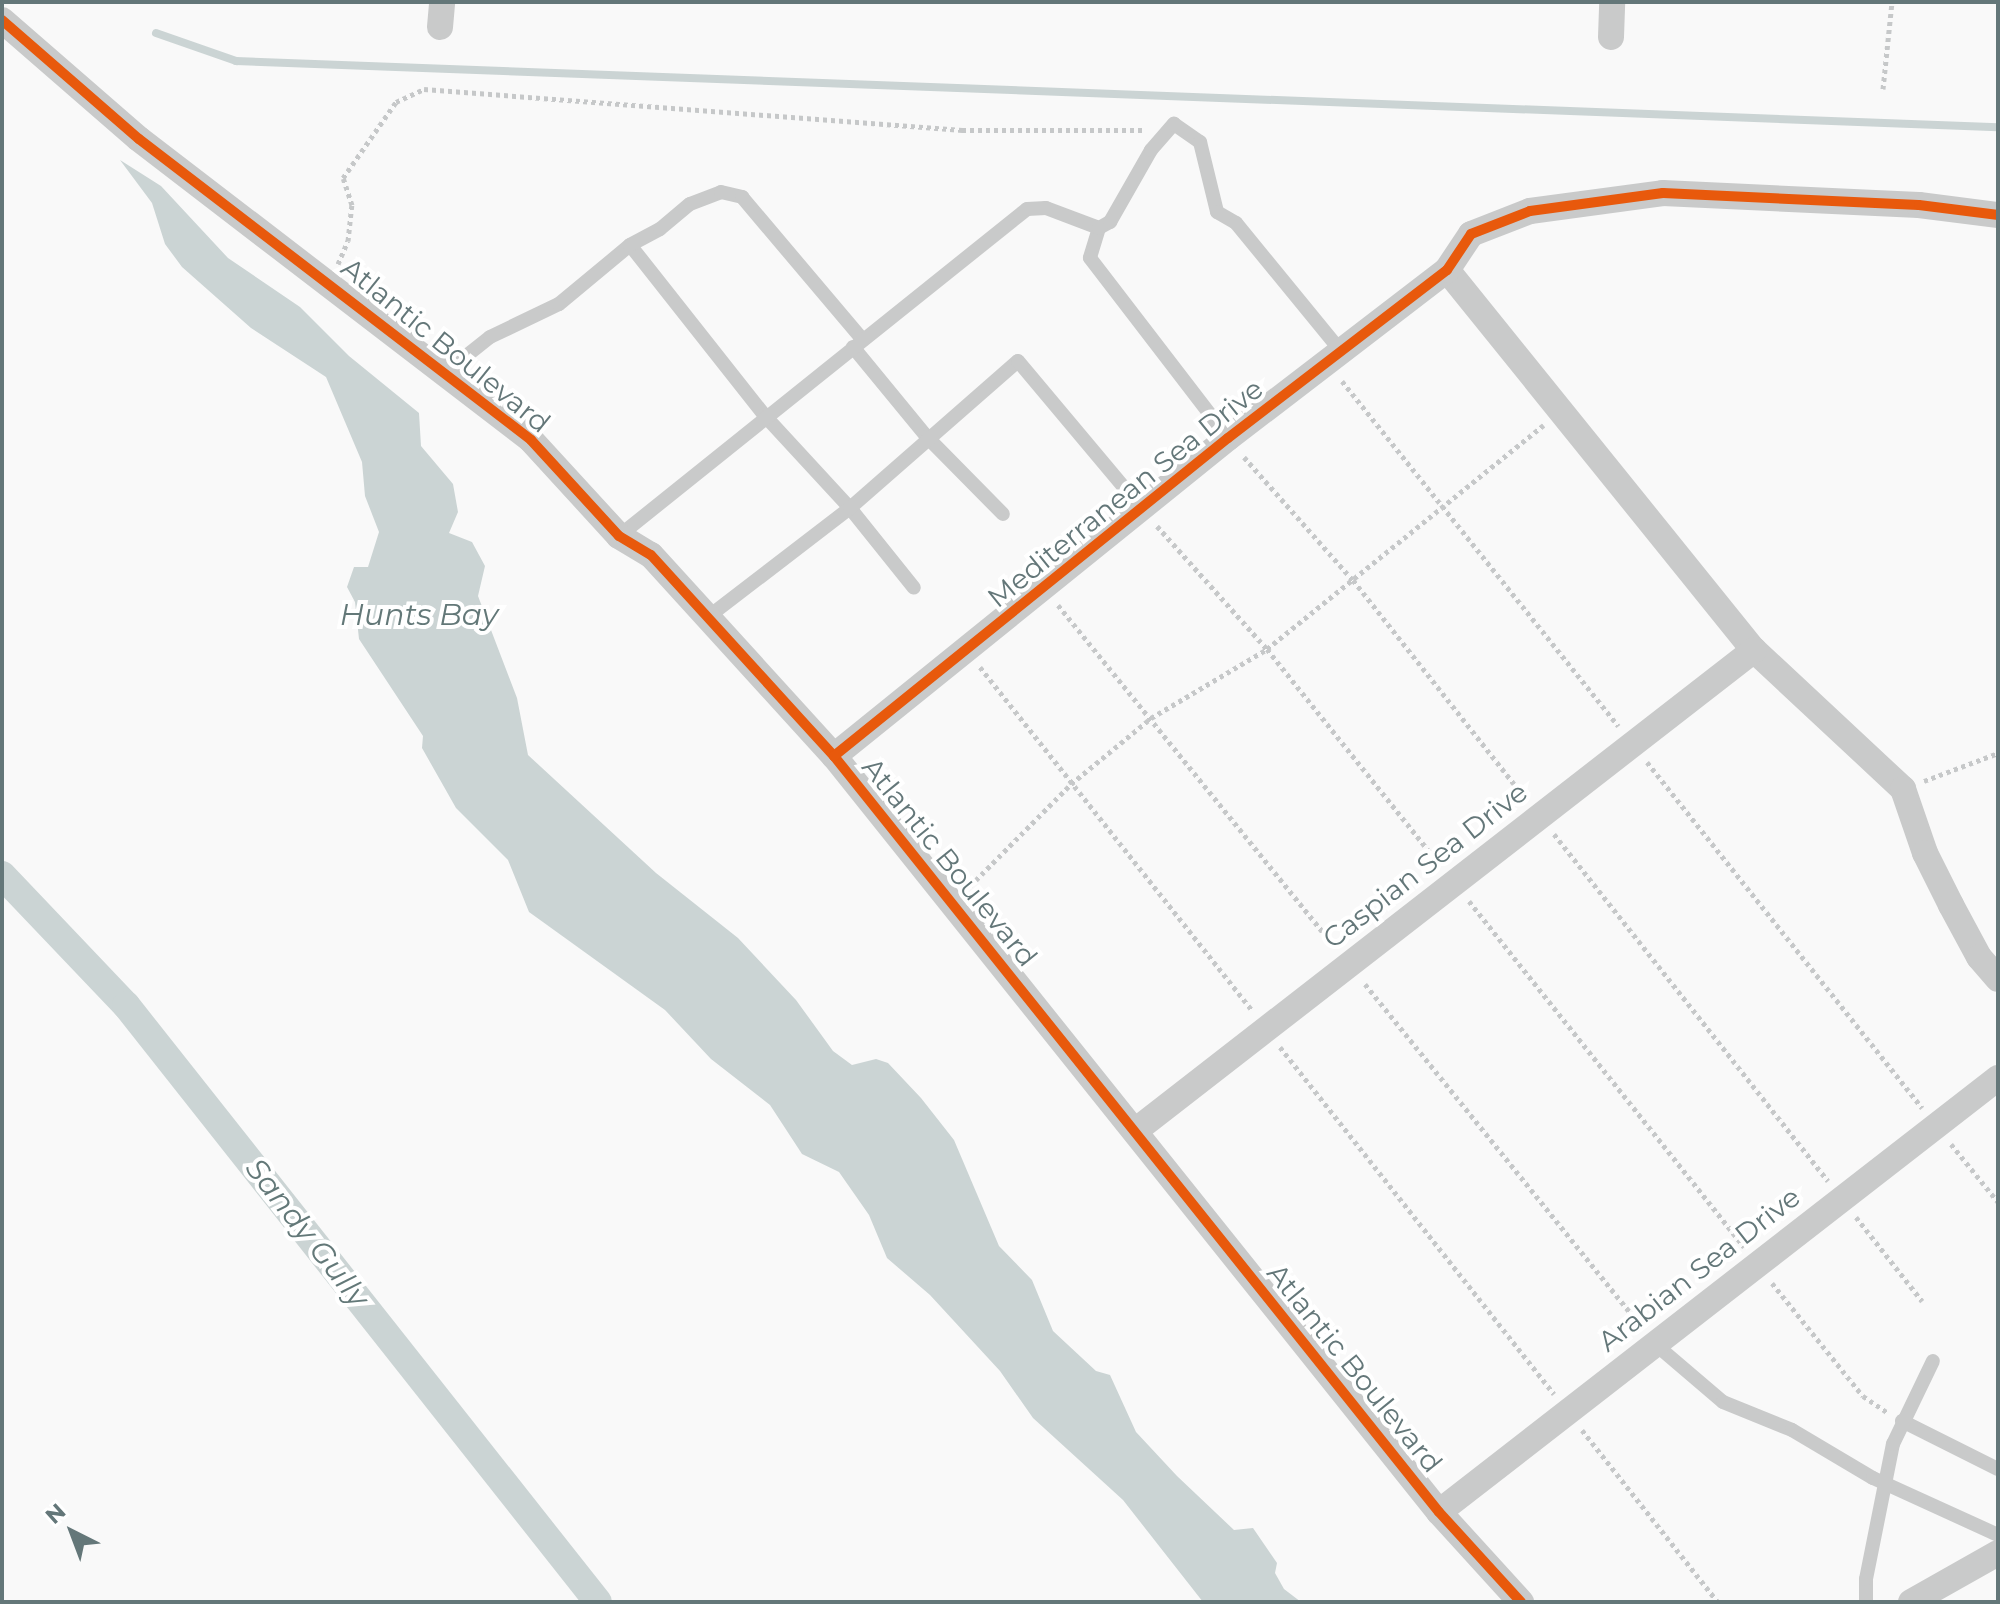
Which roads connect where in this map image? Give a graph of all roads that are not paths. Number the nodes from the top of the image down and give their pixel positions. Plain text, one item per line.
1 (1612, 2) edge
2 (2, 20) edge
3 (1611, 37) dead end
4 (1998, 215) edge
5 (1099, 228) junction
6 (630, 245) junction
7 (1447, 270) junction
8 (858, 344) junction
9 (1334, 357) junction
10 (446, 372) junction
11 (766, 417) junction
12 (927, 437) junction
13 (1228, 438) junction
14 (850, 508) junction
15 (1144, 511) junction
16 (1003, 514) dead end
17 (619, 536) junction
18 (914, 588) dead end
19 (708, 617) junction
20 (1754, 650) junction
21 (834, 756) junction
22 (1998, 979) edge
23 (1998, 1078) edge
24 (1135, 1131) junction
25 (1655, 1344) junction
26 (1933, 1361) dead end
27 (1902, 1421) junction
28 (1998, 1469) edge
29 (1884, 1483) junction
30 (1439, 1512) junction
31 (1998, 1535) edge
32 (1998, 1553) edge
33 (1521, 1602) edge
34 (1866, 1602) edge
35 (1911, 1602) edge

1 - 3 street
2 - 10 street, Atlantic Boulevard
4 - 7 street, Mediterranean Sea Drive
5 - 8 lane
5 - 9 lane
5 - 13 lane
6 - 8 lane
6 - 10 lane
6 - 11 lane
7 - 9 street, Mediterranean Sea Drive
7 - 20 street
8 - 11 lane
8 - 12 lane
9 - 13 street, Mediterranean Sea Drive
10 - 17 street, Atlantic Boulevard
11 - 14 lane
11 - 17 lane
12 - 14 lane
12 - 15 lane
12 - 16 lane
13 - 15 street, Mediterranean Sea Drive
14 - 18 lane
14 - 19 lane
15 - 21 street, Mediterranean Sea Drive
17 - 19 street, Atlantic Boulevard
19 - 21 street, Atlantic Boulevard
20 - 22 street
20 - 24 street, Caspian Sea Drive
21 - 24 street, Atlantic Boulevard
23 - 25 street, Arabian Sea Drive
24 - 30 street, Atlantic Boulevard
25 - 29 lane
25 - 30 street, Arabian Sea Drive
26 - 27 lane
27 - 28 lane
27 - 29 lane
29 - 31 lane
29 - 34 lane
30 - 33 street, Atlantic Boulevard
32 - 35 street

